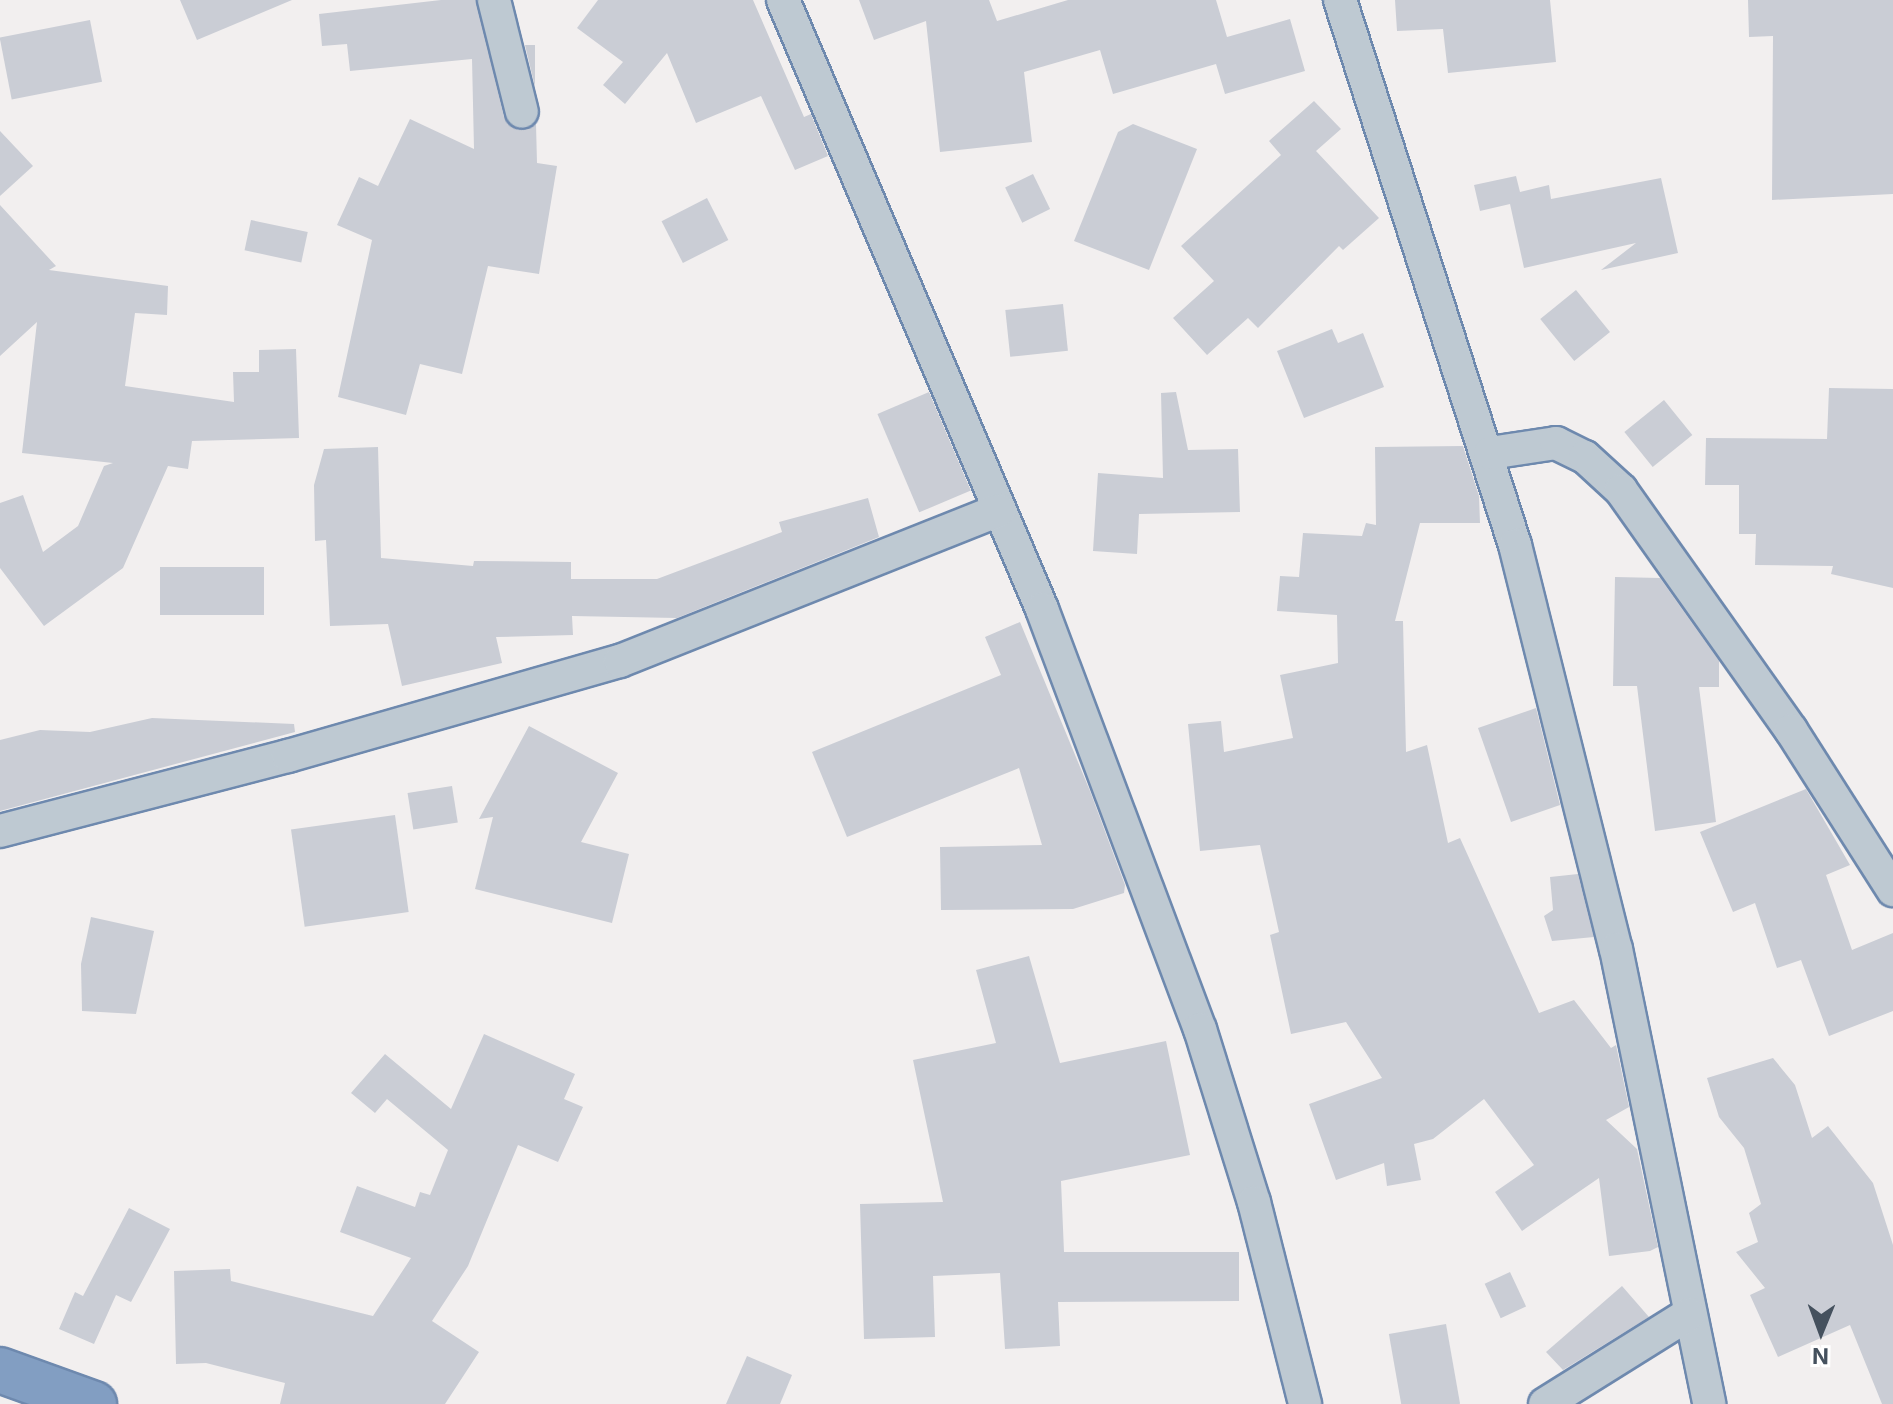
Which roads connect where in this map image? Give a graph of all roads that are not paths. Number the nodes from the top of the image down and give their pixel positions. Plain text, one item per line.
1 (494, 0) edge
2 (783, 0) edge
3 (1340, 0) edge
4 (522, 112) dead end
5 (1490, 453) junction
6 (999, 510) junction
7 (0, 831) edge
8 (1893, 890) edge
9 (1689, 1314) junction
10 (0, 1370) edge
11 (94, 1404) edge
12 (1305, 1404) edge
13 (1545, 1404) edge
14 (1709, 1404) edge

1 - 4 street
2 - 6 street
3 - 5 street
5 - 8 street
5 - 9 street
6 - 7 street
6 - 12 street
9 - 13 street
9 - 14 street
10 - 11 highway

